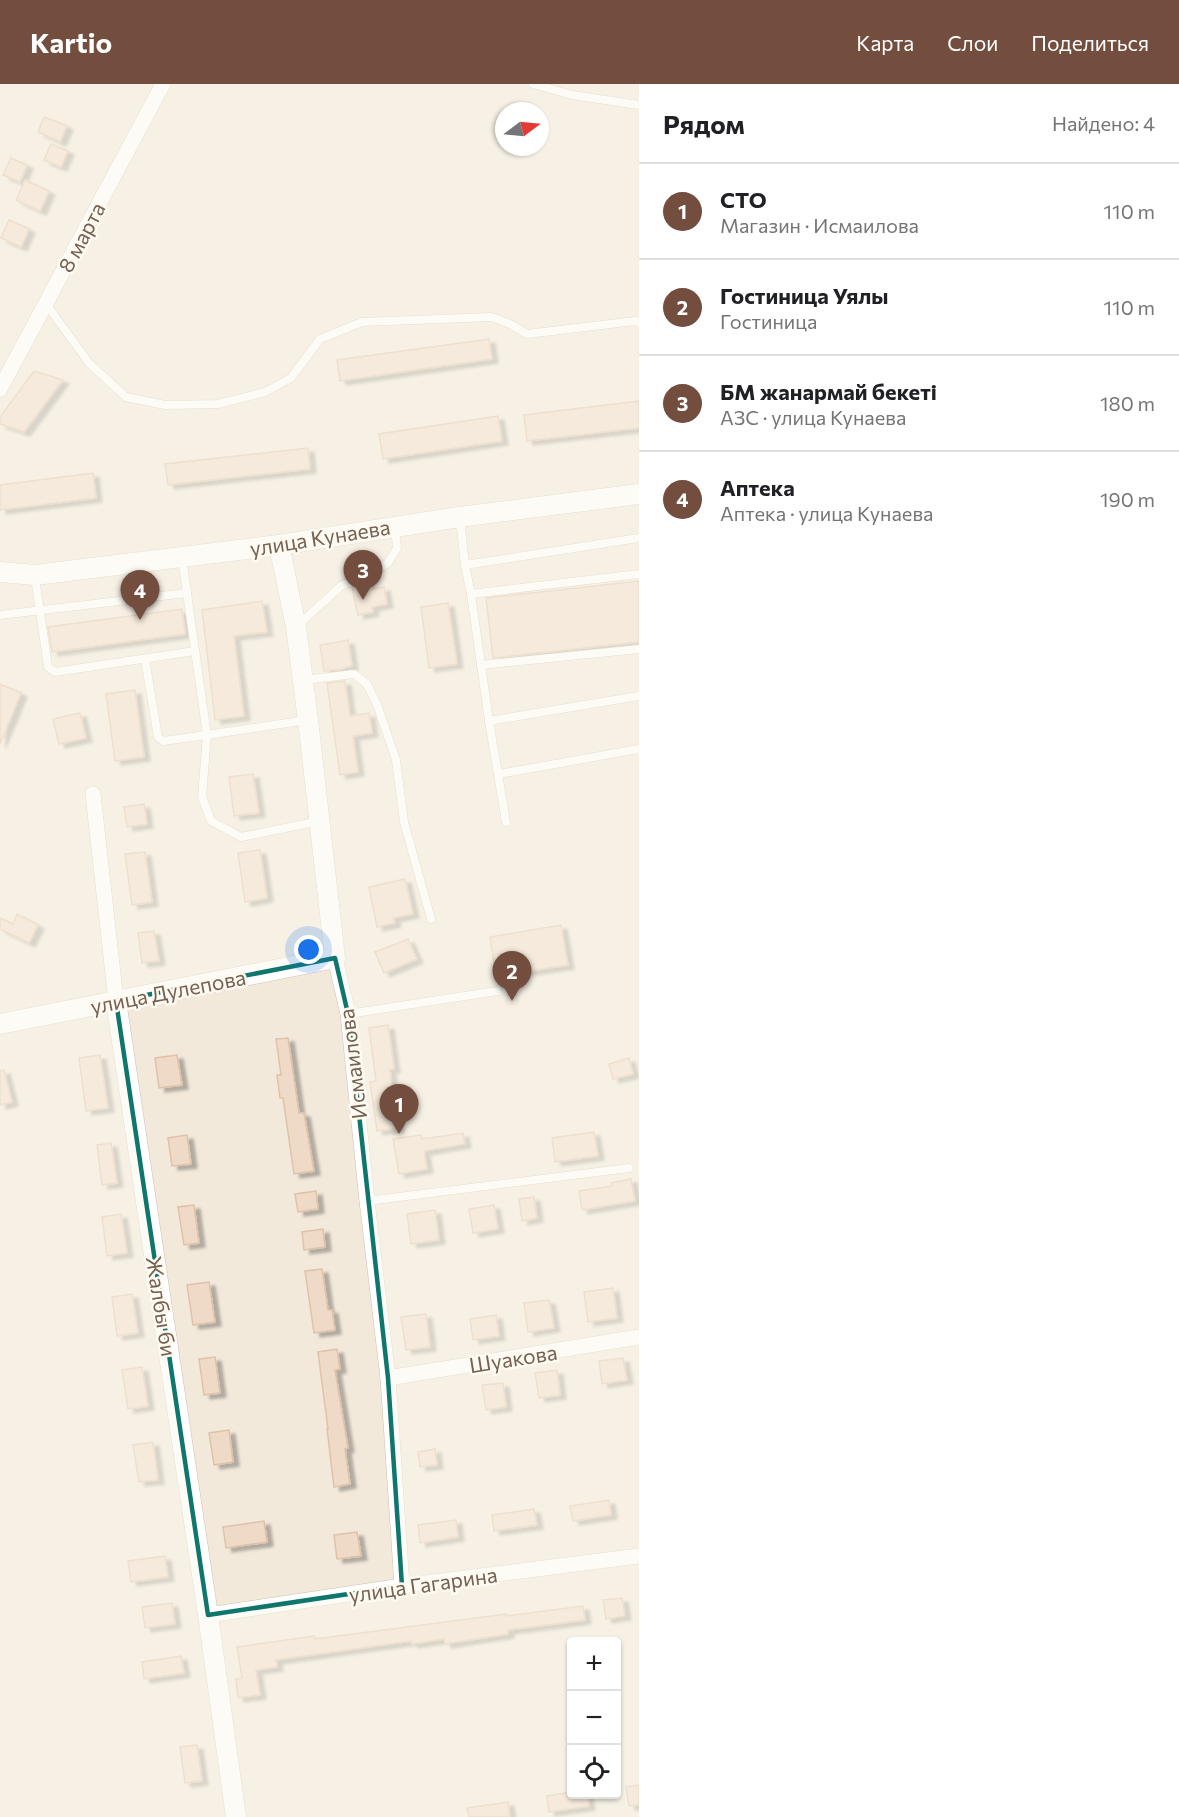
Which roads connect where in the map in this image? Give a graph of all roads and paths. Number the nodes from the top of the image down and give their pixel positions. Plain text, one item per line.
1 (163, 84) edge
2 (534, 84) edge
3 (639, 105) edge
4 (45, 304) junction
5 (639, 322) edge
6 (0, 389) edge
7 (639, 494) edge
8 (459, 517) junction
9 (395, 526) junction
10 (639, 538) edge
11 (279, 545) junction
12 (182, 556) junction
13 (465, 565) junction
14 (0, 572) edge
15 (639, 574) edge
16 (35, 575) junction
17 (187, 593) junction
18 (471, 594) junction
19 (40, 610) junction
20 (0, 615) edge
21 (296, 627) junction
22 (639, 649) edge
23 (195, 651) junction
24 (145, 659) junction
25 (481, 665) junction
26 (303, 681) junction
27 (639, 696) edge
28 (308, 720) junction
29 (489, 721) junction
30 (207, 735) junction
31 (639, 749) edge
32 (499, 774) junction
33 (93, 794) dead end
34 (320, 821) junction
35 (506, 822) dead end
36 (432, 919) dead end
37 (335, 958) junction
38 (497, 991) dead end
39 (116, 1000) junction
40 (348, 1014) junction
41 (0, 1024) edge
42 (628, 1168) dead end
43 (367, 1201) junction
44 (639, 1337) edge
45 (388, 1378) junction
46 (639, 1556) edge
47 (402, 1586) junction
48 (208, 1615) junction
49 (236, 1817) edge

1 - 4 street, 8 марта
2 - 3 lane
4 - 5 lane
4 - 6 street, 8 марта
7 - 8 street, улица Кунаева
8 - 9 street, улица Кунаева
8 - 13 lane
9 - 11 street, улица Кунаева
9 - 21 lane
10 - 13 lane
11 - 12 street, улица Кунаева
11 - 21 street, Исмаилова
12 - 16 street, улица Кунаева
12 - 17 lane
13 - 18 lane
14 - 16 street, улица Кунаева
15 - 18 lane
16 - 19 lane
17 - 19 lane
17 - 23 lane
18 - 25 lane
19 - 20 lane
19 - 24 lane
21 - 26 street, Исмаилова
22 - 25 lane
23 - 24 lane
23 - 30 lane
24 - 30 lane
25 - 29 lane
26 - 28 street, Исмаилова
26 - 36 lane
27 - 29 lane
28 - 30 lane
28 - 34 street, Исмаилова
29 - 32 lane
30 - 34 lane
31 - 32 lane
32 - 35 lane
33 - 39 street, Жалбы би
34 - 37 street, Исмаилова
37 - 39 street, улица Дулепова
37 - 40 street, Исмаилова
38 - 40 lane
39 - 41 street, улица Дулепова
39 - 48 street, Жалбы би
40 - 43 street, Исмаилова
42 - 43 lane
43 - 45 street, Исмаилова
44 - 45 street, Шуакова
45 - 47 street, Исмаилова
46 - 47 street, улица Гагарина
47 - 48 street, улица Гагарина
48 - 49 street, Жалбы би

